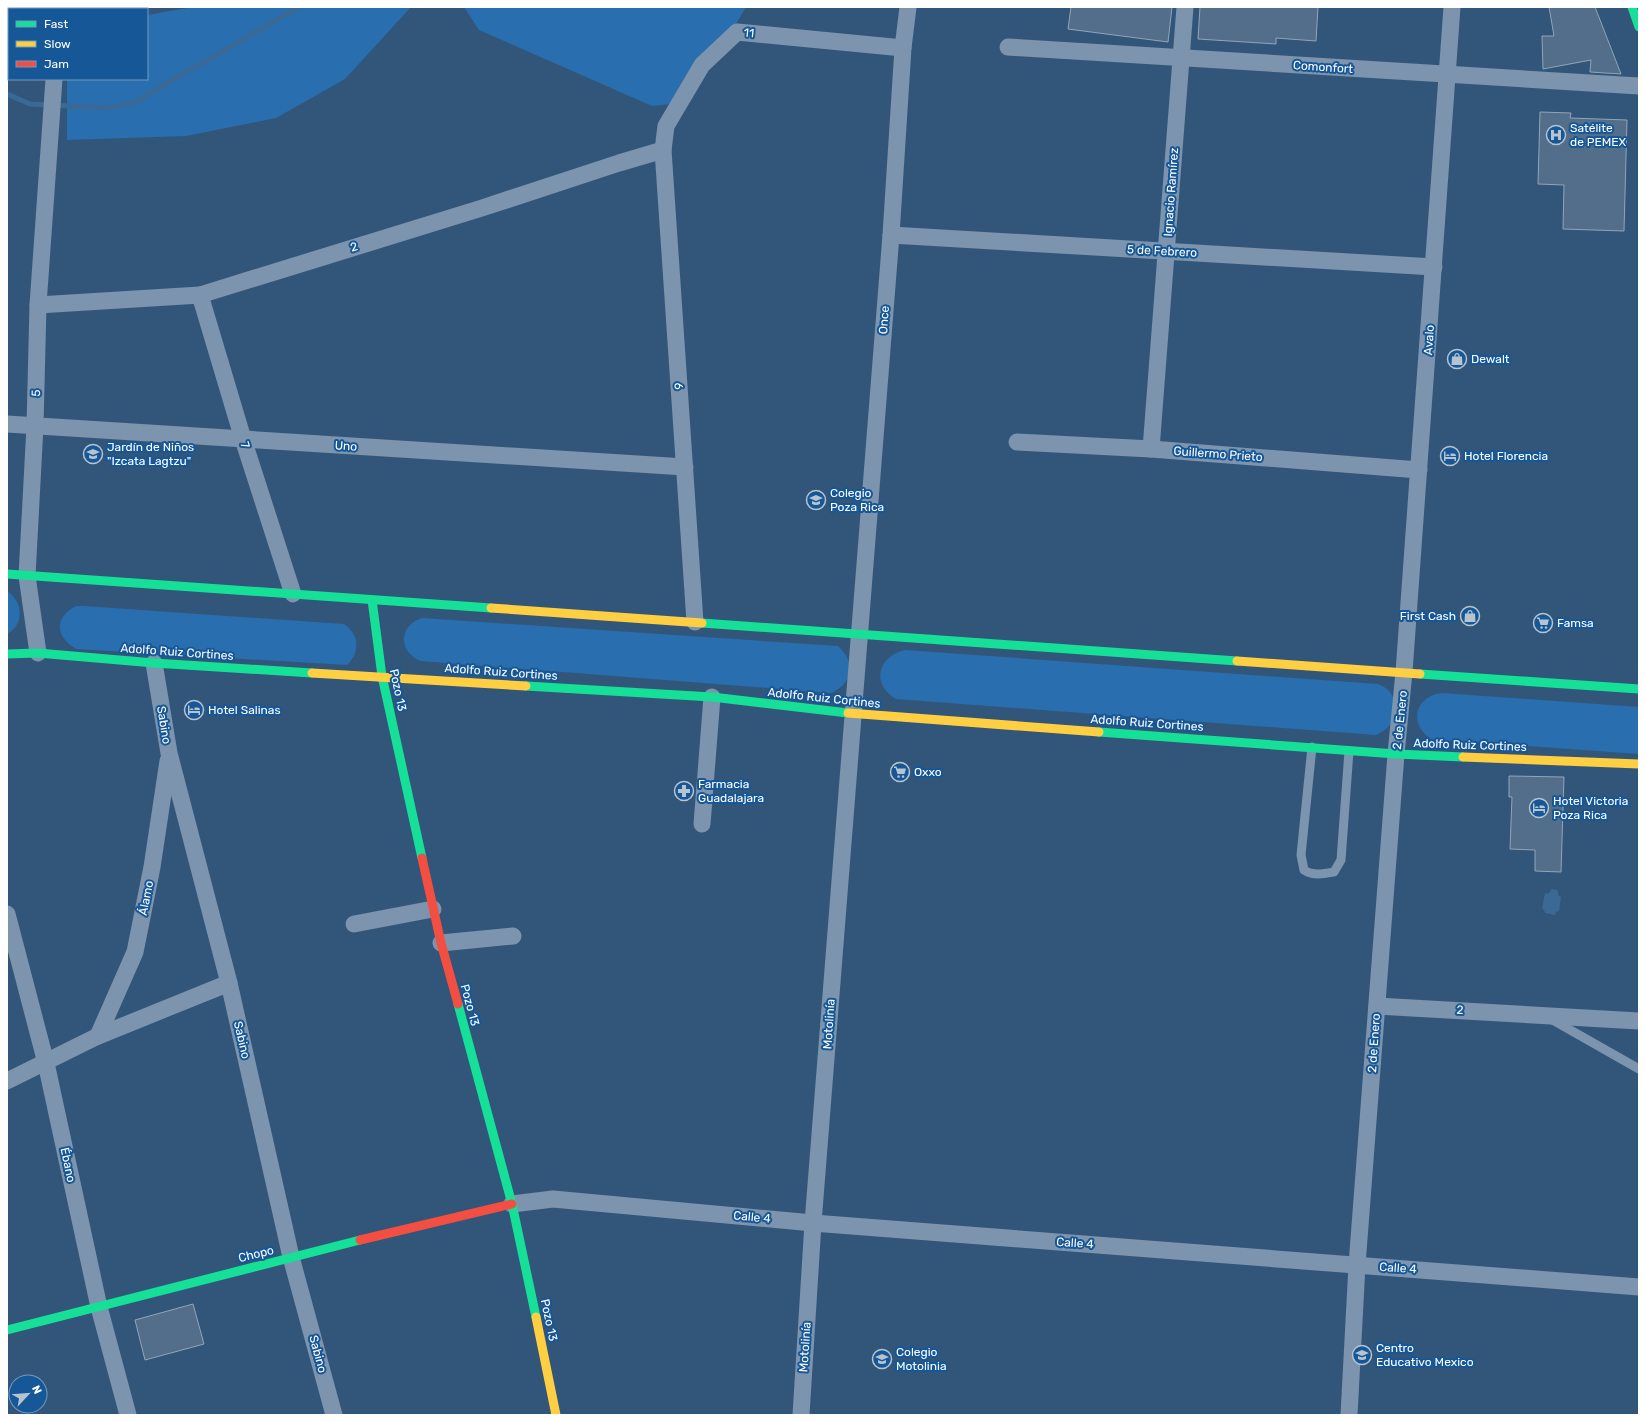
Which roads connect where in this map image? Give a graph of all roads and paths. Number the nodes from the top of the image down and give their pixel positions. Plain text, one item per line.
1 (908, 7) edge
2 (1185, 7) edge
3 (1452, 7) edge
4 (1632, 7) edge
5 (1639, 27) edge
6 (1008, 47) dead end
7 (903, 48) junction
8 (1181, 58) junction
9 (1448, 74) junction
10 (54, 80) edge
11 (1639, 86) edge
12 (663, 150) junction
13 (891, 236) junction
14 (1166, 251) junction
15 (1434, 267) junction
16 (200, 295) junction
17 (38, 305) junction
18 (7, 424) edge
19 (36, 426) junction
20 (243, 439) junction
21 (1017, 442) dead end
22 (1151, 449) junction
23 (685, 467) junction
24 (1419, 470) junction
25 (7, 574) edge
26 (27, 576) junction
27 (293, 594) junction
28 (372, 600) junction
29 (695, 622) junction
30 (859, 634) junction
31 (38, 653) junction
32 (7, 654) edge
33 (154, 663) junction
34 (1404, 672) junction
35 (382, 676) junction
36 (1639, 689) edge
37 (712, 698) junction
38 (853, 714) junction
39 (1312, 747) junction
40 (1349, 750) junction
41 (169, 753) junction
42 (1396, 754) junction
43 (1639, 764) edge
44 (702, 824) dead end
45 (433, 909) junction
46 (7, 914) edge
47 (354, 924) dead end
48 (513, 936) dead end
49 (441, 943) junction
50 (229, 983) junction
51 (1377, 1006) junction
52 (1543, 1015) junction
53 (1639, 1020) edge
54 (98, 1036) junction
55 (46, 1063) junction
56 (1639, 1069) edge
57 (7, 1081) edge
58 (512, 1204) junction
59 (813, 1223) junction
60 (291, 1257) junction
61 (1357, 1265) junction
62 (1639, 1287) edge
63 (99, 1307) junction
64 (7, 1330) edge
65 (128, 1415) edge
66 (334, 1415) edge
67 (556, 1415) edge
68 (801, 1415) edge
69 (1349, 1415) edge

1 - 7 street, Once
2 - 8 street, Ignacio Ramírez
3 - 9 street, Avalo
4 - 5 main road
6 - 8 street, Comonfort
7 - 12 street, 11
7 - 13 street, Once
8 - 9 street, Comonfort
8 - 14 street, Ignacio Ramírez
9 - 11 street, Comonfort
9 - 15 street, Avalo
10 - 17 street, 5
12 - 16 street, 2
12 - 23 street, 9
13 - 14 street, 5 de Febrero
13 - 30 street, Once
14 - 15 street, 5 de Febrero
14 - 22 street, Ignacio Ramírez
15 - 24 street, Avalo
16 - 17 street, 2
16 - 20 street, 7
17 - 19 street, 5
18 - 19 street, Uno
19 - 20 street, Uno
19 - 26 street, 5
20 - 23 street, Uno
20 - 27 street, 7
21 - 22 street, Guillermo Prieto
22 - 24 street, Guillermo Prieto
23 - 29 street, 9
24 - 34 street, Avalo
25 - 26 main road
26 - 27 main road
26 - 31 street, 5
27 - 28 main road
28 - 29 main road
28 - 35 main road, Pozo 13
29 - 30 main road
30 - 34 main road
30 - 38 street, Motolinía
31 - 32 main road, Adolfo Ruiz Cortines
31 - 33 main road, Adolfo Ruiz Cortines
33 - 35 main road, Adolfo Ruiz Cortines
33 - 41 street, Sabino
34 - 36 main road
34 - 42 street, 2 de Enero
35 - 37 main road, Adolfo Ruiz Cortines
35 - 45 main road, Pozo 13
37 - 38 main road, Adolfo Ruiz Cortines
37 - 44 street
38 - 39 main road, Adolfo Ruiz Cortines
38 - 59 street, Motolinía
39 - 40 main road, Adolfo Ruiz Cortines
39 - 40 lane
40 - 42 main road, Adolfo Ruiz Cortines
41 - 50 street, Sabino
41 - 54 street, Álamo
42 - 43 main road, Adolfo Ruiz Cortines
42 - 51 street, 2 de Enero
45 - 47 street
45 - 49 main road, Pozo 13
46 - 55 street, Ébano
48 - 49 street
49 - 58 main road, Pozo 13
50 - 54 street
50 - 60 street, Sabino
51 - 52 street, 2
51 - 61 street, 2 de Enero
52 - 53 street, 2
52 - 56 lane, 2
54 - 55 street
55 - 57 street
55 - 63 street, Ébano
58 - 59 street, Calle 4
58 - 60 main road, Chopo
58 - 67 main road, Pozo 13
59 - 61 street, Calle 4
59 - 68 street, Motolinía
60 - 63 main road, Chopo
60 - 66 street, Sabino
61 - 62 street, Calle 4
61 - 69 street, 2 de Enero
63 - 64 main road, Chopo
63 - 65 street, Ébano

